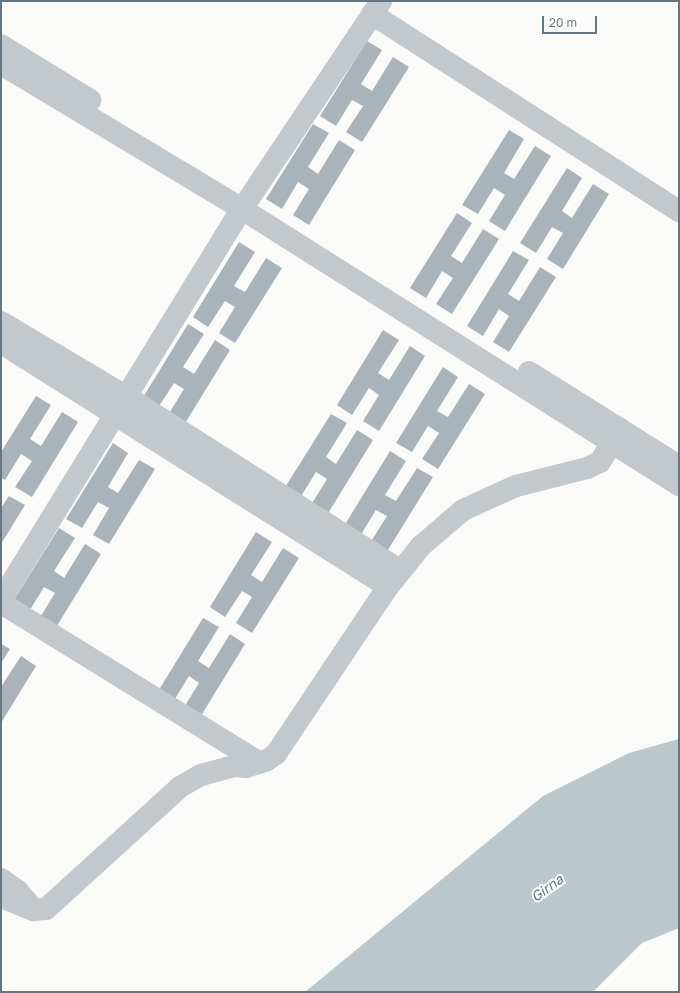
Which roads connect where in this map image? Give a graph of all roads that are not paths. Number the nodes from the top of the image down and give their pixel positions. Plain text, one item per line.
1 (376, 8) edge
2 (1, 45) edge
3 (1, 64) edge
4 (245, 204) junction
5 (679, 211) edge
6 (1, 322) edge
7 (1, 343) edge
8 (121, 405) junction
9 (617, 436) junction
10 (679, 466) edge
11 (679, 485) edge
12 (394, 578) junction
13 (1, 602) edge
14 (1, 617) edge
15 (260, 763) junction
16 (235, 766) junction
17 (1, 879) edge
18 (1, 897) edge
19 (33, 910) junction

1 - 4 street
1 - 5 street
2 - 4 street
3 - 4 street
4 - 8 street
4 - 9 street
6 - 8 street
7 - 8 street
8 - 12 street
8 - 13 street
9 - 10 street
9 - 11 street
9 - 12 street
12 - 15 street
13 - 15 street
14 - 16 street
15 - 16 street
16 - 19 street
17 - 19 street
18 - 19 street

